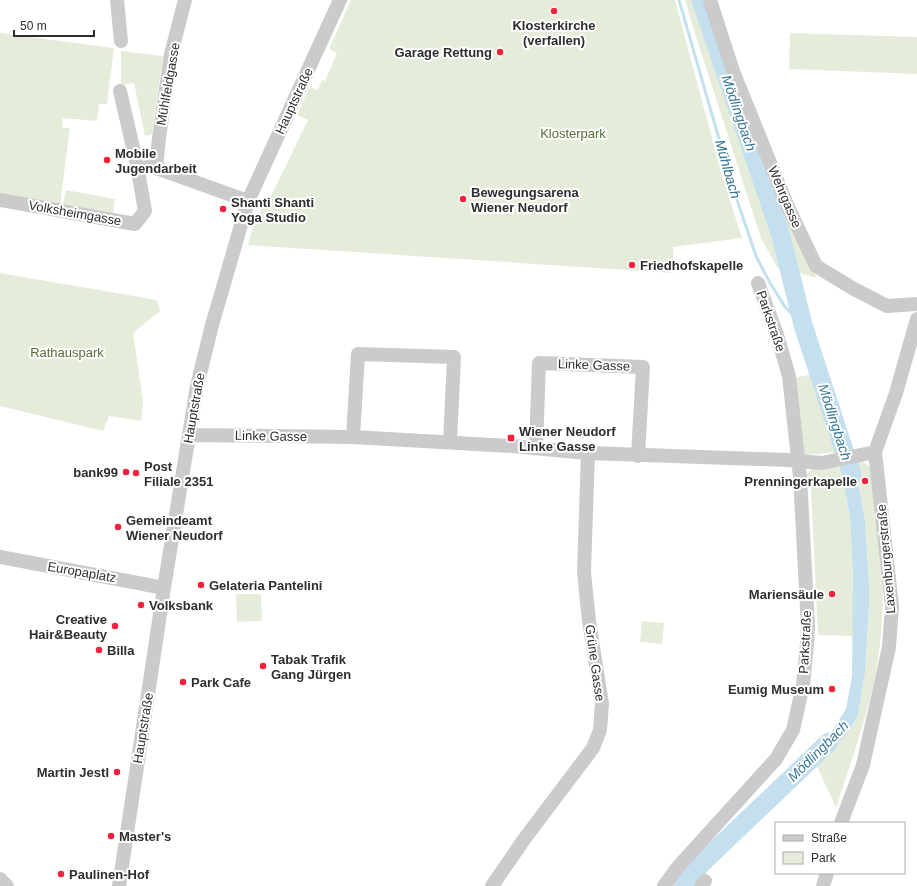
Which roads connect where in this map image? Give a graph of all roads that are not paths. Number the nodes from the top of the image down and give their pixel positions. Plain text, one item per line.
1 (117, 0) edge
2 (185, 0) edge
3 (340, 0) edge
4 (710, 0) edge
5 (121, 40) dead end
6 (120, 91) dead end
7 (137, 165) junction
8 (156, 168) junction
9 (0, 200) edge
10 (248, 201) junction
11 (758, 283) dead end
12 (917, 304) edge
13 (917, 319) edge
14 (189, 435) junction
15 (353, 437) junction
16 (450, 442) junction
17 (536, 447) junction
18 (875, 452) junction
19 (588, 453) junction
20 (638, 456) junction
21 (798, 462) junction
22 (0, 557) edge
23 (164, 588) junction
24 (841, 822) edge
25 (827, 874) edge
26 (0, 879) edge
27 (7, 886) edge
28 (119, 886) edge
29 (492, 886) edge
30 (664, 886) edge
31 (823, 886) edge

1 - 5 street
2 - 8 street, Mühlfeldgasse
3 - 10 street, Hauptstraße
4 - 12 street, Wehrgasse
6 - 7 street
7 - 8 street
7 - 9 street, Volksheimgasse
8 - 10 street
10 - 14 street, Hauptstraße
11 - 21 street, Parkstraße
13 - 18 street, Laxenburgerstraße
14 - 15 street, Linke Gasse
14 - 23 street, Hauptstraße
15 - 16 street, Linke Gasse
15 - 16 street
16 - 17 street, Linke Gasse
17 - 19 street, Linke Gasse
17 - 20 street, Linke Gasse
18 - 21 street, Linke Gasse
18 - 24 street, Laxenburgerstraße
19 - 20 street, Linke Gasse
19 - 29 street, Grüne Gasse
20 - 21 street, Linke Gasse
21 - 30 street, Parkstraße
22 - 23 street, Europaplatz
23 - 28 street, Hauptstraße
25 - 31 street
26 - 27 street

